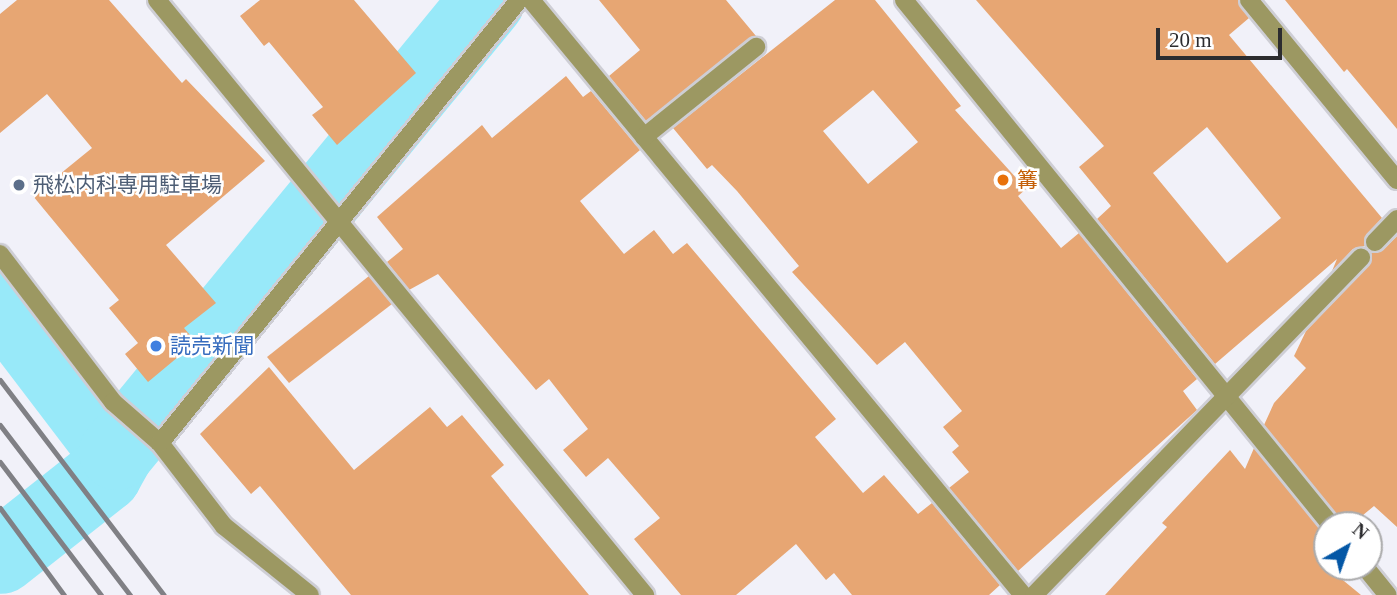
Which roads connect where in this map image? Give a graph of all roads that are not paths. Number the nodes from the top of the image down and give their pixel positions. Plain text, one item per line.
1 (158, 0) edge
2 (519, 0) edge
3 (531, 0) edge
4 (904, 0) edge
5 (1249, 0) edge
6 (756, 47) dead end
7 (644, 137) junction
8 (1397, 180) edge
9 (1397, 219) edge
10 (339, 224) junction
11 (1376, 242) dead end
12 (0, 254) edge
13 (1361, 257) dead end
14 (1227, 395) junction
15 (160, 443) junction
16 (1320, 511) edge
17 (1376, 581) edge
18 (310, 595) edge
19 (645, 595) edge
20 (1023, 595) edge
21 (1034, 595) edge
22 (1388, 595) edge

1 - 10 street
2 - 10 street
3 - 7 street
4 - 14 street
5 - 8 street
6 - 7 street
7 - 20 street
9 - 11 street
10 - 15 street
10 - 19 street
12 - 15 street
13 - 14 street
14 - 16 street
14 - 21 street
15 - 18 street
17 - 22 street

